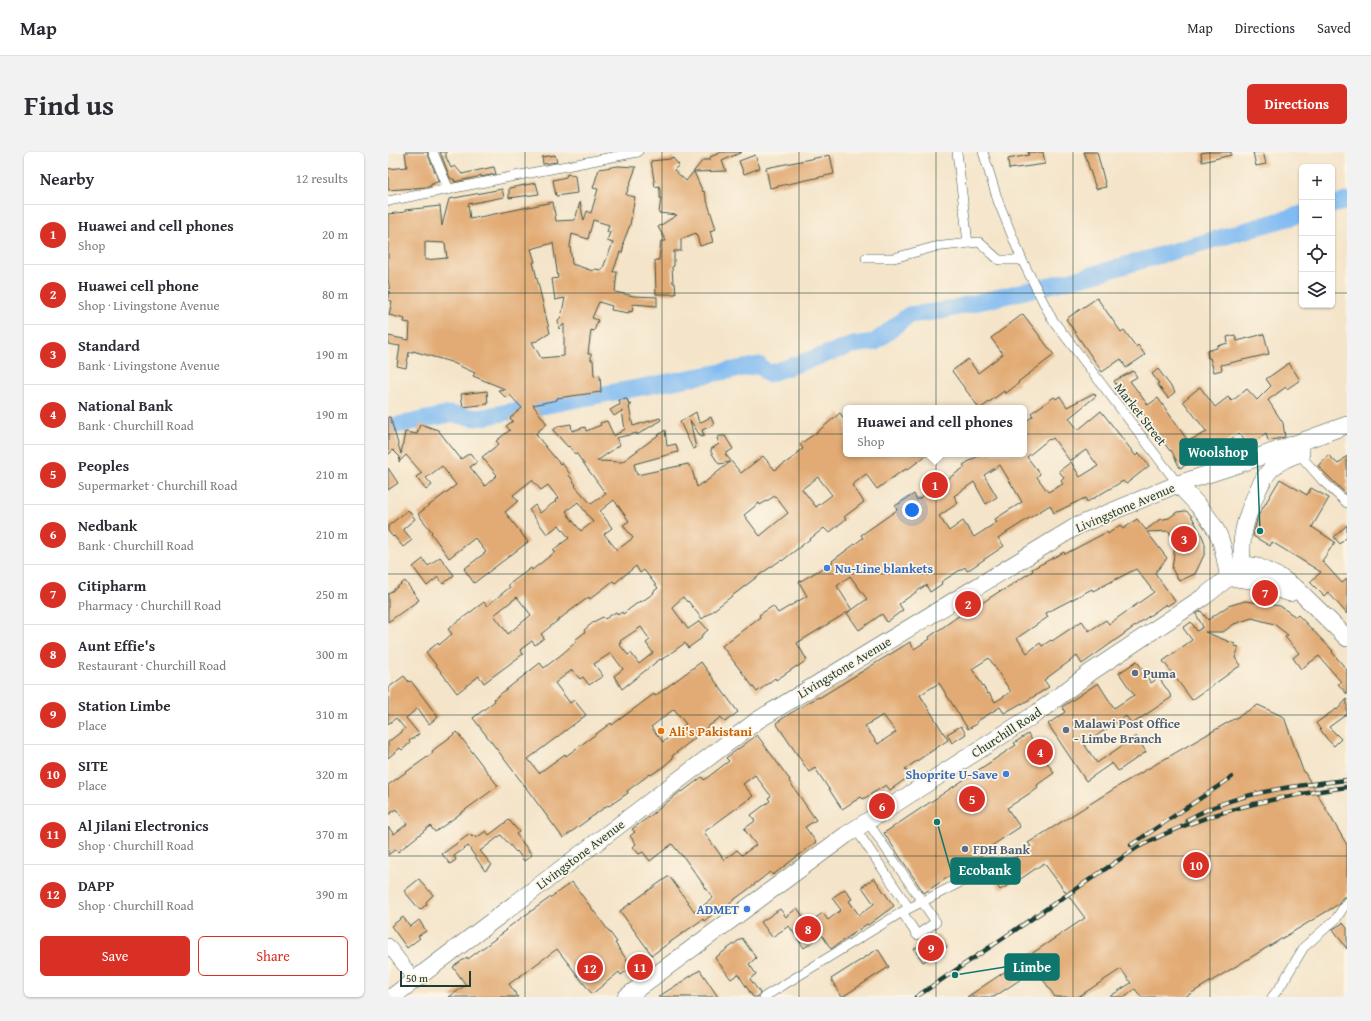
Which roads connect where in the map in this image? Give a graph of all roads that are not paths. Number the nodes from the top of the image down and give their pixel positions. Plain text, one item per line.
1 (433, 152) edge
2 (638, 152) edge
3 (957, 152) edge
4 (983, 152) edge
5 (449, 190) junction
6 (388, 201) edge
7 (968, 243) junction
8 (866, 258) dead end
9 (1022, 260) junction
10 (1347, 425) edge
11 (1347, 437) edge
12 (1292, 456) junction
13 (1246, 462) junction
14 (1261, 482) junction
15 (1178, 484) junction
16 (1347, 503) edge
17 (1244, 530) junction
18 (1217, 532) junction
19 (1242, 564) junction
20 (1229, 577) junction
21 (1310, 603) junction
22 (1347, 638) edge
23 (861, 824) junction
24 (992, 862) dead end
25 (897, 864) junction
26 (885, 872) junction
27 (923, 901) junction
28 (1347, 902) edge
29 (906, 910) junction
30 (388, 945) edge
31 (415, 980) junction
32 (392, 997) edge
33 (626, 997) edge
34 (764, 997) edge
35 (1272, 997) edge

1 - 5 street
2 - 5 street
3 - 7 street
4 - 9 street, Market Street
5 - 6 street
7 - 8 street
7 - 9 street
9 - 15 street, Market Street
10 - 13 highway, Livingstone Avenue
11 - 12 highway
12 - 14 highway
12 - 16 street
13 - 14 highway
13 - 15 highway, Livingstone Avenue
14 - 17 highway
15 - 18 highway
15 - 31 highway, Livingstone Avenue
17 - 18 highway
17 - 19 highway
18 - 20 highway
19 - 20 highway, Churchill Road
19 - 21 highway
20 - 21 highway
20 - 23 highway, Churchill Road
21 - 22 highway
23 - 25 street
23 - 26 street
23 - 33 highway, Churchill Road
24 - 27 street
25 - 26 street
25 - 27 street
26 - 29 street
27 - 29 street
27 - 29 street
28 - 35 street
29 - 34 street
30 - 31 main road
31 - 32 highway, Livingstone Avenue

